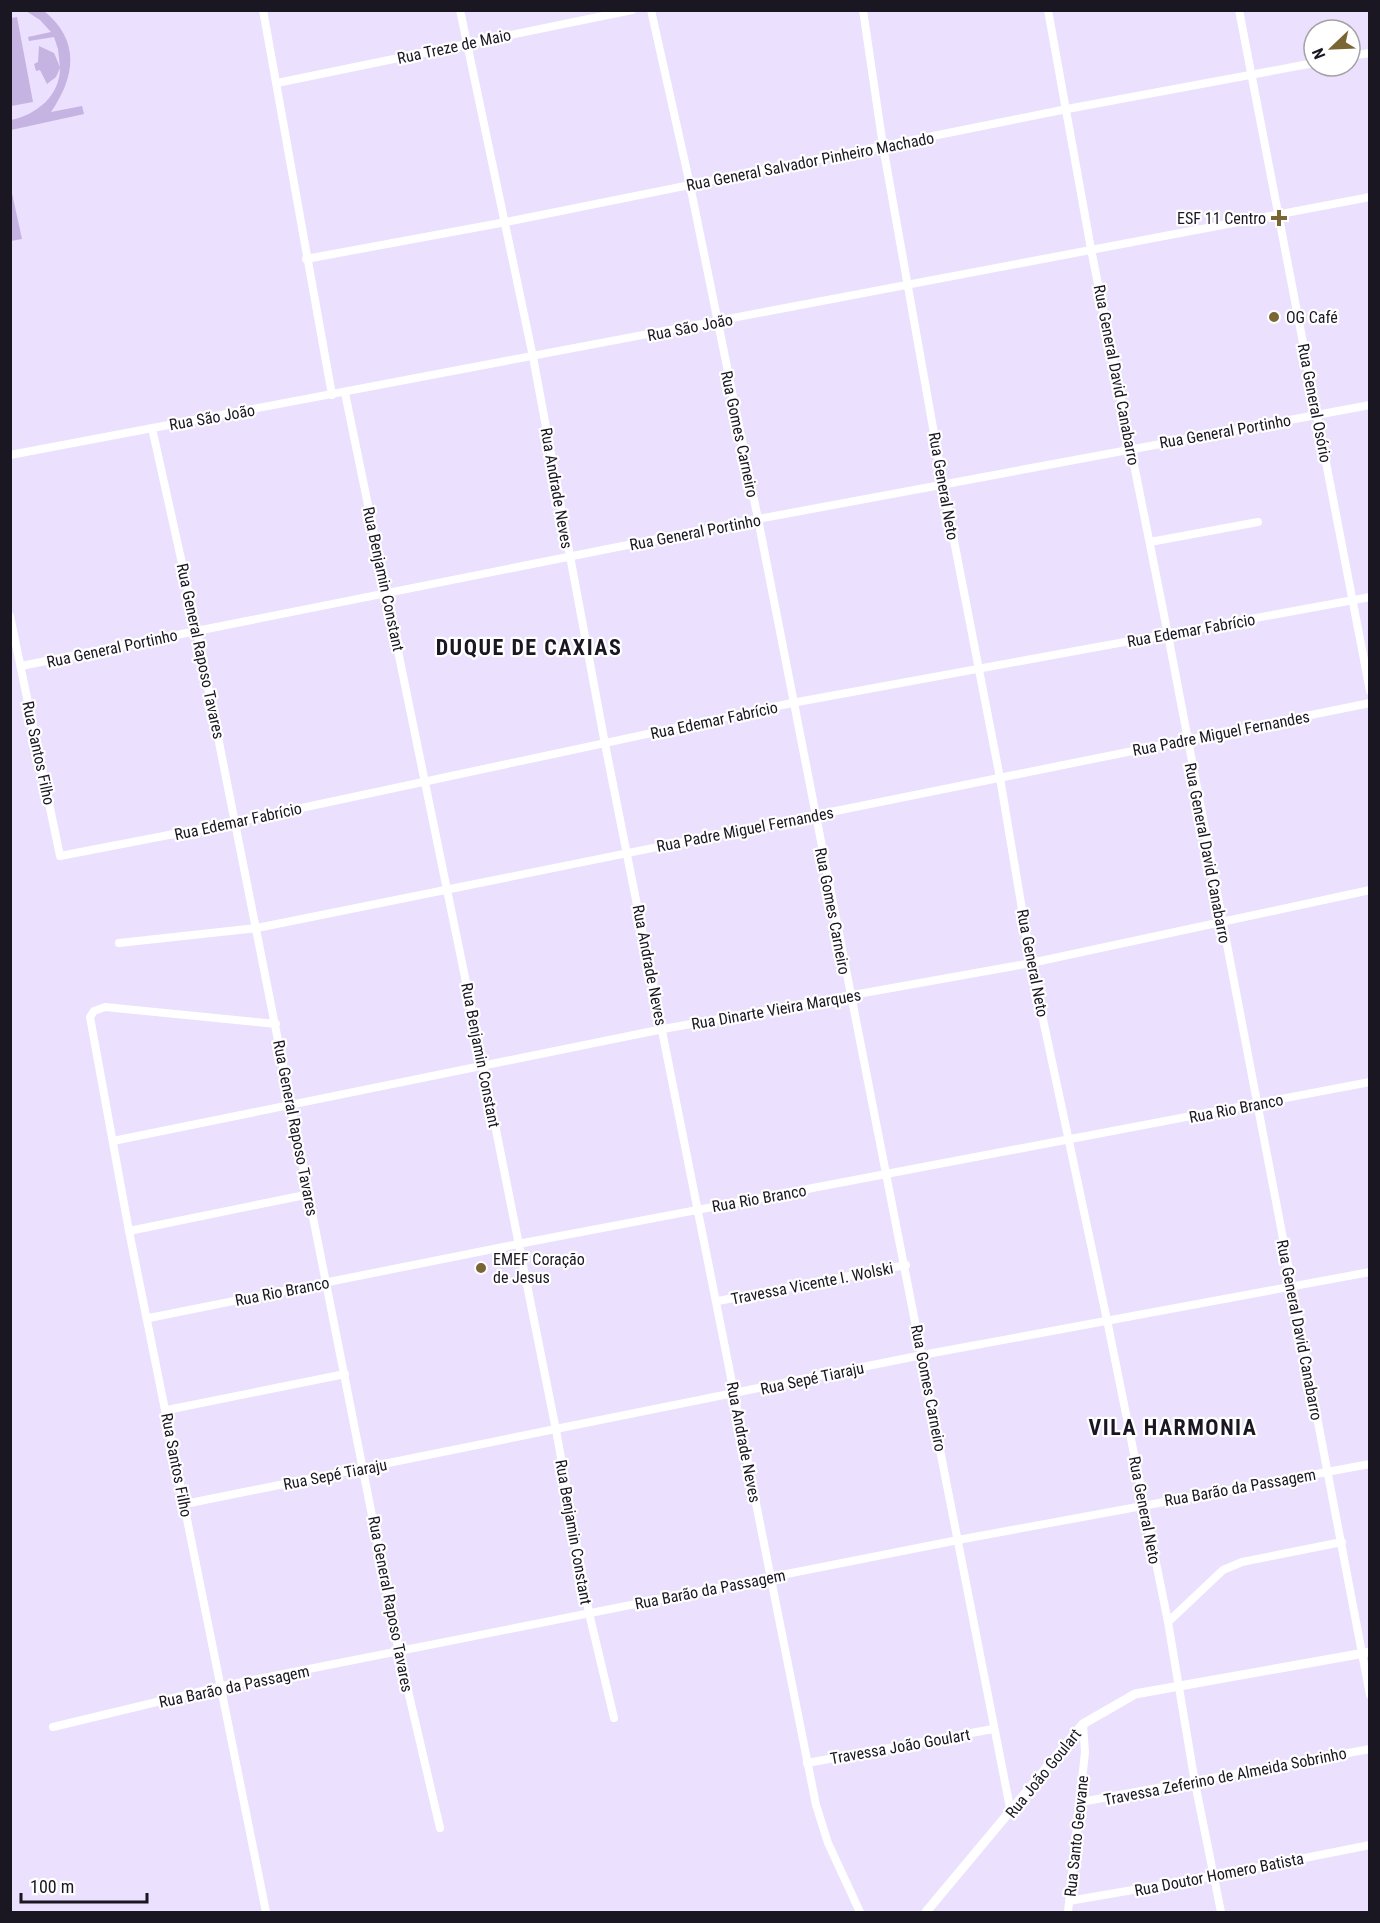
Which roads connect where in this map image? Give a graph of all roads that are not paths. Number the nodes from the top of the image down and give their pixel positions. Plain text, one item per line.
1 (263, 10) edge
2 (460, 10) edge
3 (632, 10) edge
4 (651, 10) edge
5 (863, 10) edge
6 (1048, 10) edge
7 (1239, 10) edge
8 (466, 43) junction
9 (1302, 65) edge
10 (1252, 75) junction
11 (277, 83) junction
12 (1067, 109) junction
13 (883, 146) junction
14 (690, 185) junction
15 (1370, 197) edge
16 (1276, 214) junction
17 (506, 222) junction
18 (1091, 249) junction
19 (306, 259) junction
20 (908, 283) junction
21 (717, 322) junction
22 (533, 357) junction
23 (345, 393) junction
24 (332, 395) junction
25 (1370, 405) edge
26 (1318, 415) junction
27 (152, 428) junction
28 (1131, 447) junction
29 (10, 455) edge
30 (943, 484) junction
31 (758, 519) junction
32 (1258, 522) dead end
33 (1150, 542) junction
34 (570, 556) junction
35 (387, 592) junction
36 (1370, 597) edge
37 (1353, 600) junction
38 (10, 616) edge
39 (197, 631) junction
40 (1168, 635) junction
41 (21, 666) junction
42 (977, 667) junction
43 (1370, 690) edge
44 (792, 703) junction
45 (1370, 703) edge
46 (1186, 740) junction
47 (605, 744) junction
48 (999, 778) junction
49 (425, 781) junction
50 (814, 816) junction
51 (236, 822) junction
52 (626, 851) junction
53 (60, 856) joint
54 (448, 889) junction
55 (1370, 890) edge
56 (1222, 921) junction
57 (257, 928) junction
58 (119, 943) dead end
59 (1031, 963) junction
60 (850, 995) junction
61 (276, 1024) junction
62 (663, 1029) junction
63 (483, 1065) junction
64 (1370, 1082) edge
65 (290, 1104) junction
66 (1257, 1105) junction
67 (1069, 1139) junction
68 (113, 1141) junction
69 (888, 1174) junction
70 (310, 1194) junction
71 (698, 1210) junction
72 (129, 1231) junction
73 (518, 1244) junction
74 (906, 1265) junction
75 (1370, 1272) edge
76 (326, 1282) junction
77 (1291, 1287) junction
78 (718, 1301) junction
79 (149, 1318) junction
80 (1107, 1320) junction
81 (922, 1355) junction
82 (345, 1374) junction
83 (735, 1394) junction
84 (166, 1410) junction
85 (556, 1430) junction
86 (1370, 1464) edge
87 (364, 1468) junction
88 (1328, 1471) junction
89 (184, 1504) junction
90 (1143, 1504) junction
91 (958, 1540) junction
92 (1342, 1542) junction
93 (770, 1578) junction
94 (589, 1613) junction
95 (1168, 1622) junction
96 (399, 1652) junction
97 (1366, 1653) edge
98 (1178, 1685) junction
99 (223, 1686) junction
100 (1370, 1695) edge
101 (614, 1718) dead end
102 (1083, 1724) junction
103 (53, 1727) dead end
104 (993, 1730) junction
105 (1370, 1749) edge
106 (807, 1763) junction
107 (1195, 1783) junction
108 (1081, 1802) junction
109 (1011, 1813) junction
110 (440, 1828) dead end
111 (1370, 1845) edge
112 (1214, 1876) junction
113 (1069, 1900) junction
114 (266, 1912) edge
115 (860, 1912) edge
116 (926, 1912) edge
117 (1068, 1912) edge
118 (1221, 1912) edge

1 - 11 street
2 - 8 street, Rua Andrade Neves
3 - 8 street, Rua Treze de Maio
4 - 14 street, Rua Gomes Carneiro
5 - 13 street, Rua General Neto
6 - 12 street, Rua General David Canabarro
7 - 10 street, Rua General Osório
8 - 11 street, Rua Treze de Maio
8 - 17 street, Rua Andrade Neves
9 - 10 street, Rua General Salvador Pinheiro Machado
10 - 12 street, Rua General Salvador Pinheiro Machado
10 - 16 street, Rua General Osório
11 - 19 street
12 - 13 street, Rua General Salvador Pinheiro Machado
12 - 18 street, Rua General David Canabarro
13 - 14 street, Rua General Salvador Pinheiro Machado
13 - 20 street, Rua General Neto
14 - 17 street, Rua General Salvador Pinheiro Machado
14 - 21 street, Rua Gomes Carneiro
15 - 16 street, Rua São João
16 - 18 street, Rua São João
16 - 26 street, Rua General Osório
17 - 19 street, Rua General Salvador Pinheiro Machado
17 - 22 street, Rua Andrade Neves
18 - 20 street, Rua São João
18 - 28 street, Rua General David Canabarro
19 - 24 street
20 - 21 street, Rua São João
20 - 30 street, Rua General Neto
21 - 22 street, Rua São João
21 - 31 street, Rua Gomes Carneiro
22 - 23 street, Rua São João
22 - 34 street, Rua Andrade Neves
23 - 24 street, Rua São João
23 - 35 street, Rua Benjamin Constant
24 - 27 street, Rua São João
25 - 26 street, Rua General Portinho
26 - 28 street, Rua General Portinho
26 - 37 street, Rua General Osório
27 - 29 street, Rua São João
27 - 39 street, Rua General Raposo Tavares
28 - 30 street, Rua General Portinho
28 - 33 street, Rua General David Canabarro
30 - 31 street, Rua General Portinho
30 - 42 street, Rua General Neto
31 - 34 street, Rua General Portinho
31 - 44 street, Rua Gomes Carneiro
32 - 33 street
33 - 40 street, Rua General David Canabarro
34 - 35 street, Rua General Portinho
34 - 47 street, Rua Andrade Neves
35 - 39 street, Rua General Portinho
35 - 49 street, Rua Benjamin Constant
36 - 37 street, Rua Edemar Fabrício
37 - 40 street, Rua Edemar Fabrício
37 - 43 street, Rua General Osório
38 - 41 street, Rua Santos Filho
39 - 41 street, Rua General Portinho
39 - 51 street, Rua General Raposo Tavares
40 - 42 street, Rua Edemar Fabrício
40 - 46 street, Rua General David Canabarro
41 - 53 street, Rua Santos Filho
42 - 44 street, Rua Edemar Fabrício
42 - 48 street, Rua General Neto
44 - 47 street, Rua Edemar Fabrício
44 - 50 street, Rua Gomes Carneiro
45 - 46 street, Rua Padre Miguel Fernandes
46 - 48 street, Rua Padre Miguel Fernandes
46 - 56 street, Rua General David Canabarro
47 - 49 street, Rua Edemar Fabrício
47 - 52 street, Rua Andrade Neves
48 - 50 street, Rua Padre Miguel Fernandes
48 - 59 street, Rua General Neto
49 - 51 street, Rua Edemar Fabrício
49 - 54 street, Rua Benjamin Constant
50 - 52 street, Rua Padre Miguel Fernandes
50 - 60 street, Rua Gomes Carneiro
51 - 53 street, Rua Edemar Fabrício
51 - 57 street, Rua General Raposo Tavares
52 - 54 street, Rua Padre Miguel Fernandes
52 - 62 street, Rua Andrade Neves
54 - 57 street, Rua Padre Miguel Fernandes
54 - 63 street, Rua Benjamin Constant
55 - 56 street, Rua Dinarte Vieira Marques
56 - 59 street, Rua Dinarte Vieira Marques
56 - 66 street, Rua General David Canabarro
57 - 58 street, Rua Padre Miguel Fernandes
57 - 61 street, Rua General Raposo Tavares
59 - 60 street, Rua Dinarte Vieira Marques
59 - 67 street, Rua General Neto
60 - 62 street, Rua Dinarte Vieira Marques
60 - 69 street, Rua Gomes Carneiro
61 - 65 street, Rua General Raposo Tavares
61 - 68 street, Rua Santos Filho
62 - 63 street, Rua Dinarte Vieira Marques
62 - 71 street, Rua Andrade Neves
63 - 65 street, Rua Dinarte Vieira Marques
63 - 73 street, Rua Benjamin Constant
64 - 66 street, Rua Rio Branco
65 - 68 street, Rua Dinarte Vieira Marques
65 - 70 street, Rua General Raposo Tavares
66 - 67 street, Rua Rio Branco
66 - 77 street, Rua General David Canabarro
67 - 69 street, Rua Rio Branco
67 - 80 street, Rua General Neto
68 - 72 street, Rua Santos Filho
69 - 71 street, Rua Rio Branco
69 - 74 street, Rua Gomes Carneiro
70 - 72 street
70 - 76 street, Rua General Raposo Tavares
71 - 73 street, Rua Rio Branco
71 - 78 street, Rua Andrade Neves
72 - 79 street, Rua Santos Filho
73 - 76 street, Rua Rio Branco
73 - 85 street, Rua Benjamin Constant
74 - 78 street, Travessa Vicente I. Wolski
74 - 81 street, Rua Gomes Carneiro
75 - 77 street, Rua Sepé Tiaraju
76 - 79 street, Rua Rio Branco
76 - 82 street, Rua General Raposo Tavares
77 - 80 street, Rua Sepé Tiaraju
77 - 88 street, Rua General David Canabarro
78 - 83 street, Rua Andrade Neves
79 - 84 street, Rua Santos Filho
80 - 81 street, Rua Sepé Tiaraju
80 - 90 street, Rua General Neto
81 - 83 street, Rua Sepé Tiaraju
81 - 91 street, Rua Gomes Carneiro
82 - 84 street
82 - 87 street, Rua General Raposo Tavares
83 - 85 street, Rua Sepé Tiaraju
83 - 93 street, Rua Andrade Neves
84 - 89 street, Rua Santos Filho
85 - 87 street, Rua Sepé Tiaraju
85 - 94 street, Rua Benjamin Constant
86 - 88 street, Rua Barão da Passagem
87 - 89 street, Rua Sepé Tiaraju
87 - 96 street, Rua General Raposo Tavares
88 - 90 street, Rua Barão da Passagem
88 - 92 street, Rua General David Canabarro
89 - 99 street, Rua Santos Filho
90 - 91 street, Rua Barão da Passagem
90 - 95 street, Rua General Neto
91 - 93 street, Rua Barão da Passagem
91 - 104 street, Rua Gomes Carneiro
92 - 95 street
92 - 97 street, Rua General David Canabarro
93 - 94 street, Rua Barão da Passagem
93 - 106 street, Rua Andrade Neves
94 - 96 street, Rua Barão da Passagem
94 - 101 street, Rua Benjamin Constant
95 - 98 street, Rua General Neto
96 - 99 street, Rua Barão da Passagem
96 - 110 street, Rua General Raposo Tavares
97 - 98 street, Rua João Goulart
97 - 100 street, Rua General David Canabarro
98 - 102 street, Rua João Goulart
98 - 107 street, Rua General Neto
99 - 103 street, Rua Barão da Passagem
99 - 114 street, Rua Santos Filho
102 - 108 street, Rua Santo Geovane
102 - 109 street, Rua João Goulart
104 - 106 street, Travessa João Goulart
104 - 109 street, Rua Gomes Carneiro
105 - 107 street, Travessa Zeferino de Almeida Sobrinho
106 - 115 street, Rua Andrade Neves
107 - 108 street, Travessa Zeferino de Almeida Sobrinho
107 - 112 street, Rua General Neto
108 - 113 street, Rua Santo Geovane
109 - 116 street, Rua João Goulart
111 - 112 street, Rua Doutor Homero Batista
112 - 113 street, Rua Doutor Homero Batista
112 - 118 street, Rua General Neto
113 - 117 street, Rua Santo Geovane

